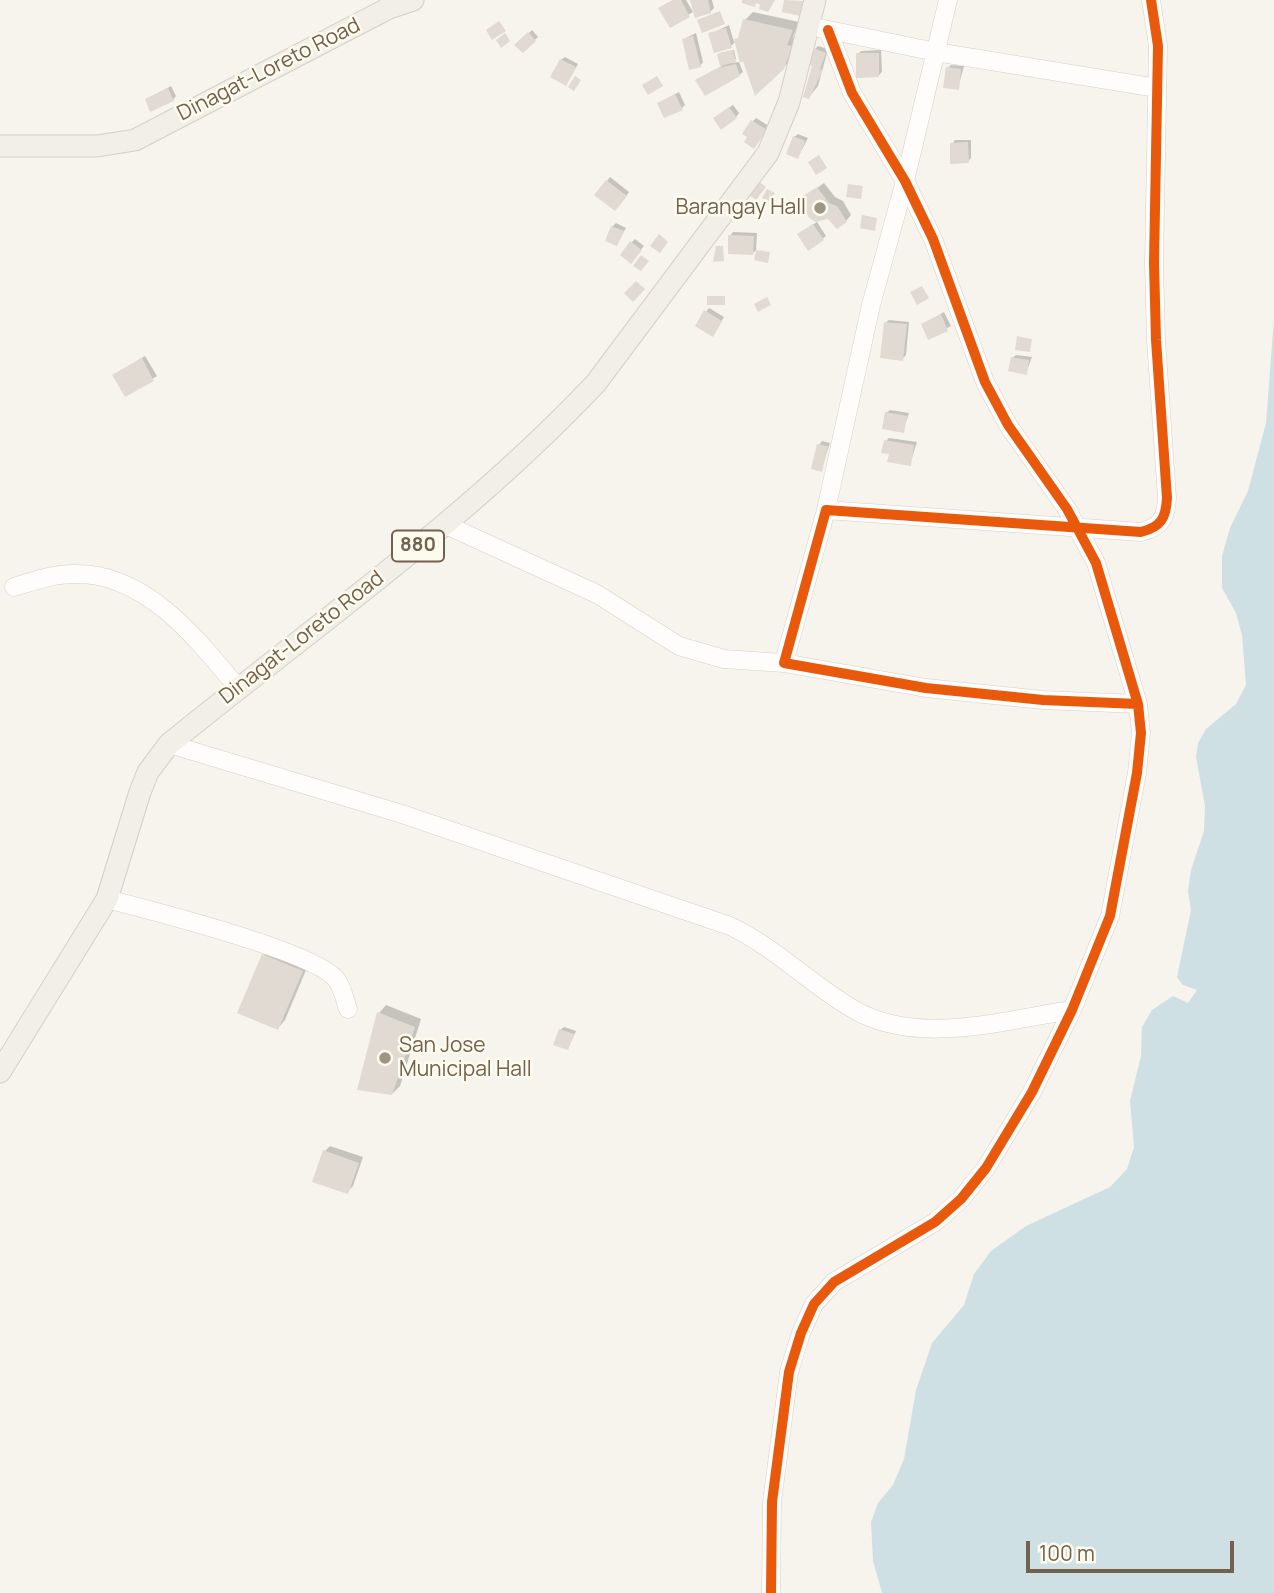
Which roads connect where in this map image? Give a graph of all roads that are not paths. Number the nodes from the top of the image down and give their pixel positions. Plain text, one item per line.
1 (413, 0) edge
2 (815, 0) edge
3 (948, 0) edge
4 (1151, 0) edge
5 (819, 28) junction
6 (936, 52) junction
7 (1157, 88) junction
8 (0, 146) edge
9 (905, 181) junction
10 (826, 510) junction
11 (444, 524) junction
12 (1079, 529) junction
13 (14, 587) dead end
14 (785, 663) junction
15 (238, 688) junction
16 (1138, 704) junction
17 (169, 744) junction
18 (107, 898) junction
19 (348, 1009) dead end
20 (1072, 1010) junction
21 (0, 1072) edge
22 (771, 1593) edge

1 - 8 main road, Dinagat-Loreto Road
2 - 5 main road, Dinagat-Loreto Road / 880
3 - 6 street
4 - 7 street
5 - 6 street
5 - 9 street
5 - 11 main road, Dinagat-Loreto Road / 880
6 - 7 street
6 - 9 street
7 - 12 street
9 - 10 street
9 - 12 street
10 - 12 street
10 - 14 street
11 - 14 street
11 - 15 main road, Dinagat-Loreto Road / 880
12 - 16 street
13 - 15 street
14 - 16 street
15 - 17 main road, Dinagat-Loreto Road / 880
16 - 20 street
17 - 18 main road, Dinagat-Loreto Road / 880
17 - 20 street
18 - 19 street
18 - 21 main road, Dinagat-Loreto Road / 880
20 - 22 street

